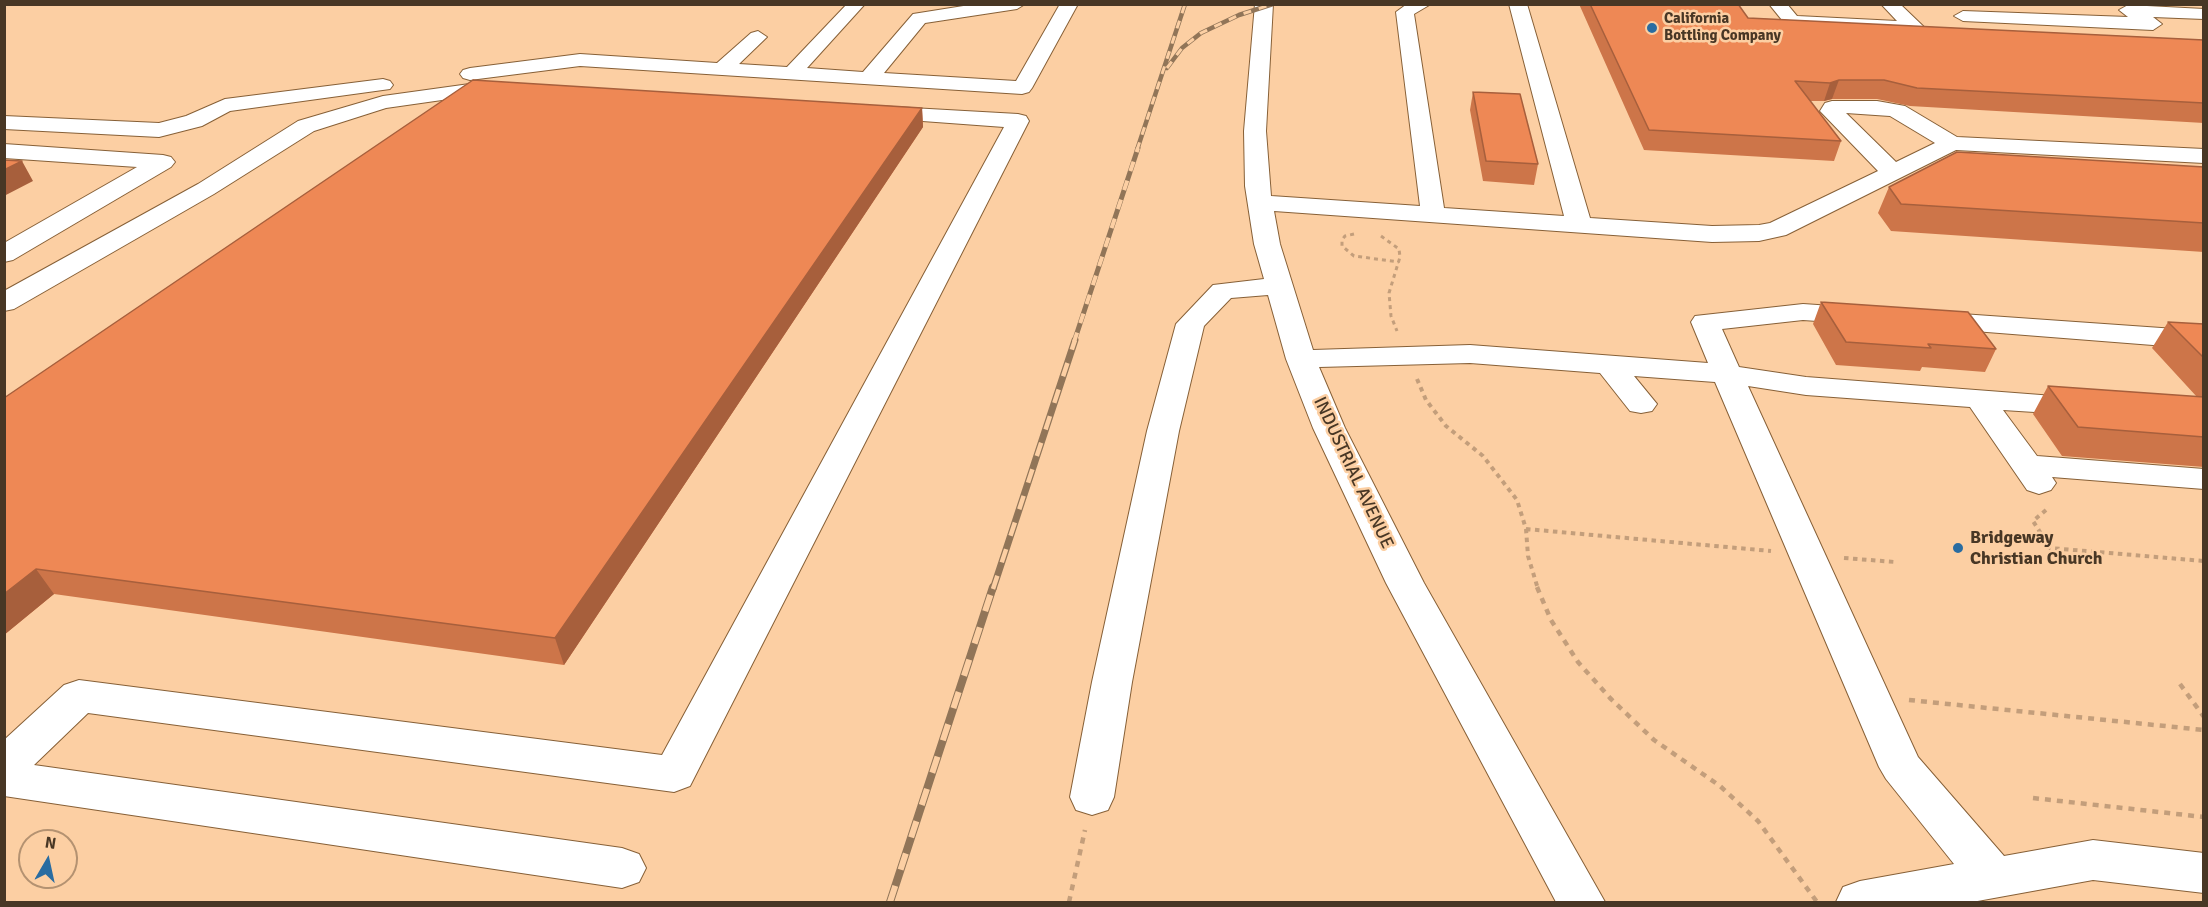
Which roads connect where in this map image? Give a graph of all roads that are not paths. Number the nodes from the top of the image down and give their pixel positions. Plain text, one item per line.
1 (857, 4) edge
2 (1017, 4) edge
3 (1069, 4) edge
4 (1264, 4) edge
5 (1423, 4) edge
6 (1518, 4) edge
7 (1777, 4) edge
8 (1789, 4) edge
9 (2007, 4) edge
10 (1892, 7) edge
11 (1956, 10) edge
12 (2128, 10) junction
13 (2204, 14) edge
14 (1915, 27) junction
15 (758, 37) dead end
16 (722, 69) junction
17 (792, 73) junction
18 (869, 78) junction
19 (532, 91) edge
20 (852, 111) edge
21 (4, 122) edge
22 (1952, 143) junction
23 (4, 151) edge
24 (2204, 156) edge
25 (1915, 162) junction
26 (2007, 168) edge
27 (1893, 172) junction
28 (1260, 203) junction
29 (1433, 215) junction
30 (1578, 225) junction
31 (4, 254) edge
32 (1278, 286) junction
33 (4, 303) edge
34 (2204, 340) edge
35 (1301, 359) junction
36 (1610, 365) junction
37 (1727, 374) junction
38 (1980, 399) junction
39 (1641, 404) dead end
40 (2109, 408) edge
41 (2026, 465) junction
42 (2204, 479) edge
43 (2053, 489) road end
44 (4, 767) edge
45 (4, 778) edge
46 (1092, 797) road end
47 (622, 868) dead end
48 (2204, 873) edge
49 (1994, 878) junction
50 (1581, 903) edge
51 (1860, 903) edge

1 - 17 street
2 - 18 street
3 - 18 street
4 - 28 street, INDUSTRIAL AVENUE
5 - 29 street
6 - 30 street
7 - 14 street
8 - 10 street
9 - 12 street
10 - 14 street
11 - 12 street
11 - 14 street
12 - 13 street
15 - 16 street
16 - 17 street
16 - 21 street
17 - 18 street
19 - 33 street
20 - 44 street
22 - 24 street
22 - 25 street
22 - 27 street
23 - 31 street
25 - 26 street
25 - 27 street
27 - 30 street
28 - 29 street
28 - 32 street, INDUSTRIAL AVENUE
29 - 30 street
32 - 35 street, INDUSTRIAL AVENUE
32 - 46 street
34 - 37 street
35 - 36 street
35 - 50 street, INDUSTRIAL AVENUE
36 - 37 street
36 - 39 street
37 - 38 street
37 - 49 street
38 - 40 street
38 - 41 street
41 - 42 street
41 - 43 street
45 - 47 street
48 - 49 street
49 - 51 street

